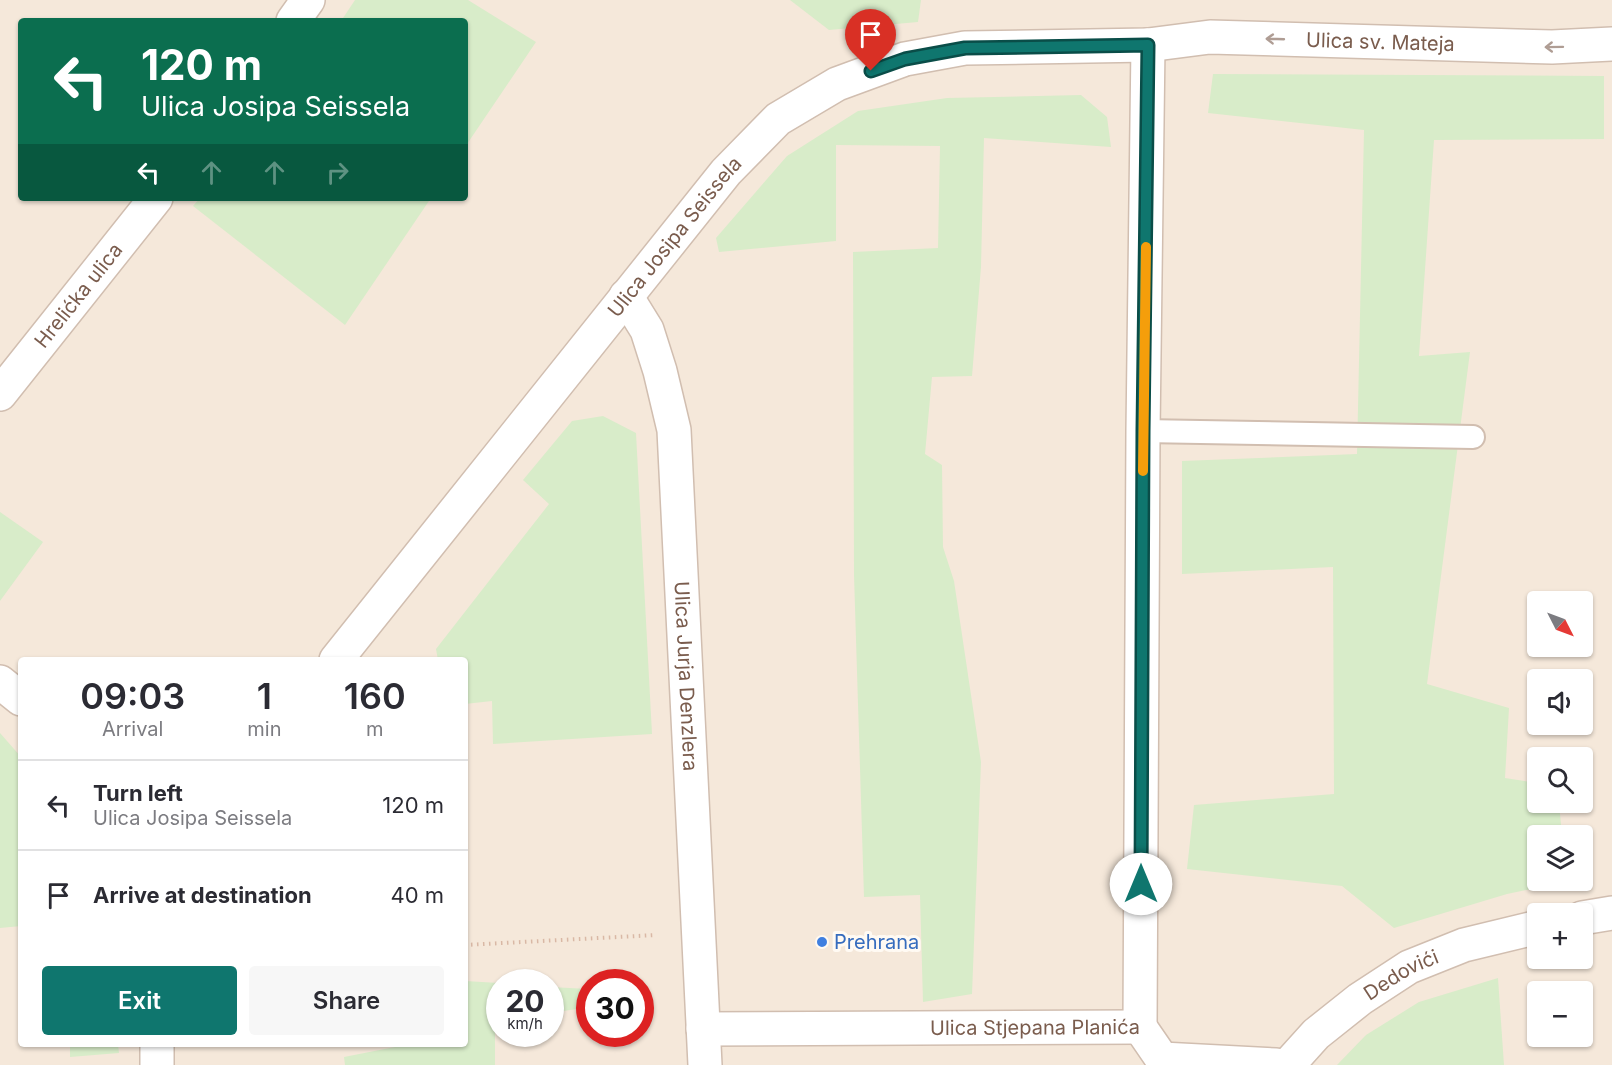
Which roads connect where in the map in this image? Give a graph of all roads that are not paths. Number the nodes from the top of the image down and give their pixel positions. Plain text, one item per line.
1 (308, 0) edge
2 (295, 18) edge
3 (1612, 44) edge
4 (1148, 45) junction
5 (153, 201) edge
6 (626, 296) junction
7 (4, 379) edge
8 (1143, 431) junction
9 (1473, 436) dead end
10 (338, 657) edge
11 (0, 682) edge
12 (18, 697) edge
13 (1612, 913) edge
14 (1593, 916) edge
15 (1527, 930) edge
16 (1140, 1027) junction
17 (703, 1029) junction
18 (157, 1047) edge
19 (157, 1065) edge
20 (705, 1065) edge
21 (1276, 1065) edge
22 (1288, 1065) edge

1 - 2 street
3 -> 4 street, Ulica sv. Mateja
4 - 6 street, Ulica Josipa Seissela
4 - 8 street, Ulica Stjepana Planića
5 - 7 street, Hrelićka ulica
6 - 10 street, Ulica Josipa Seissela
6 - 17 street, Ulica Jurja Denzlera
8 - 9 lane
8 - 16 street, Ulica Stjepana Planića
11 - 12 street
13 - 14 street
15 - 22 street, Dedovići
16 - 17 street, Ulica Stjepana Planića
16 - 21 street
17 - 20 street, Ulica Jurja Denzlera
18 - 19 street

